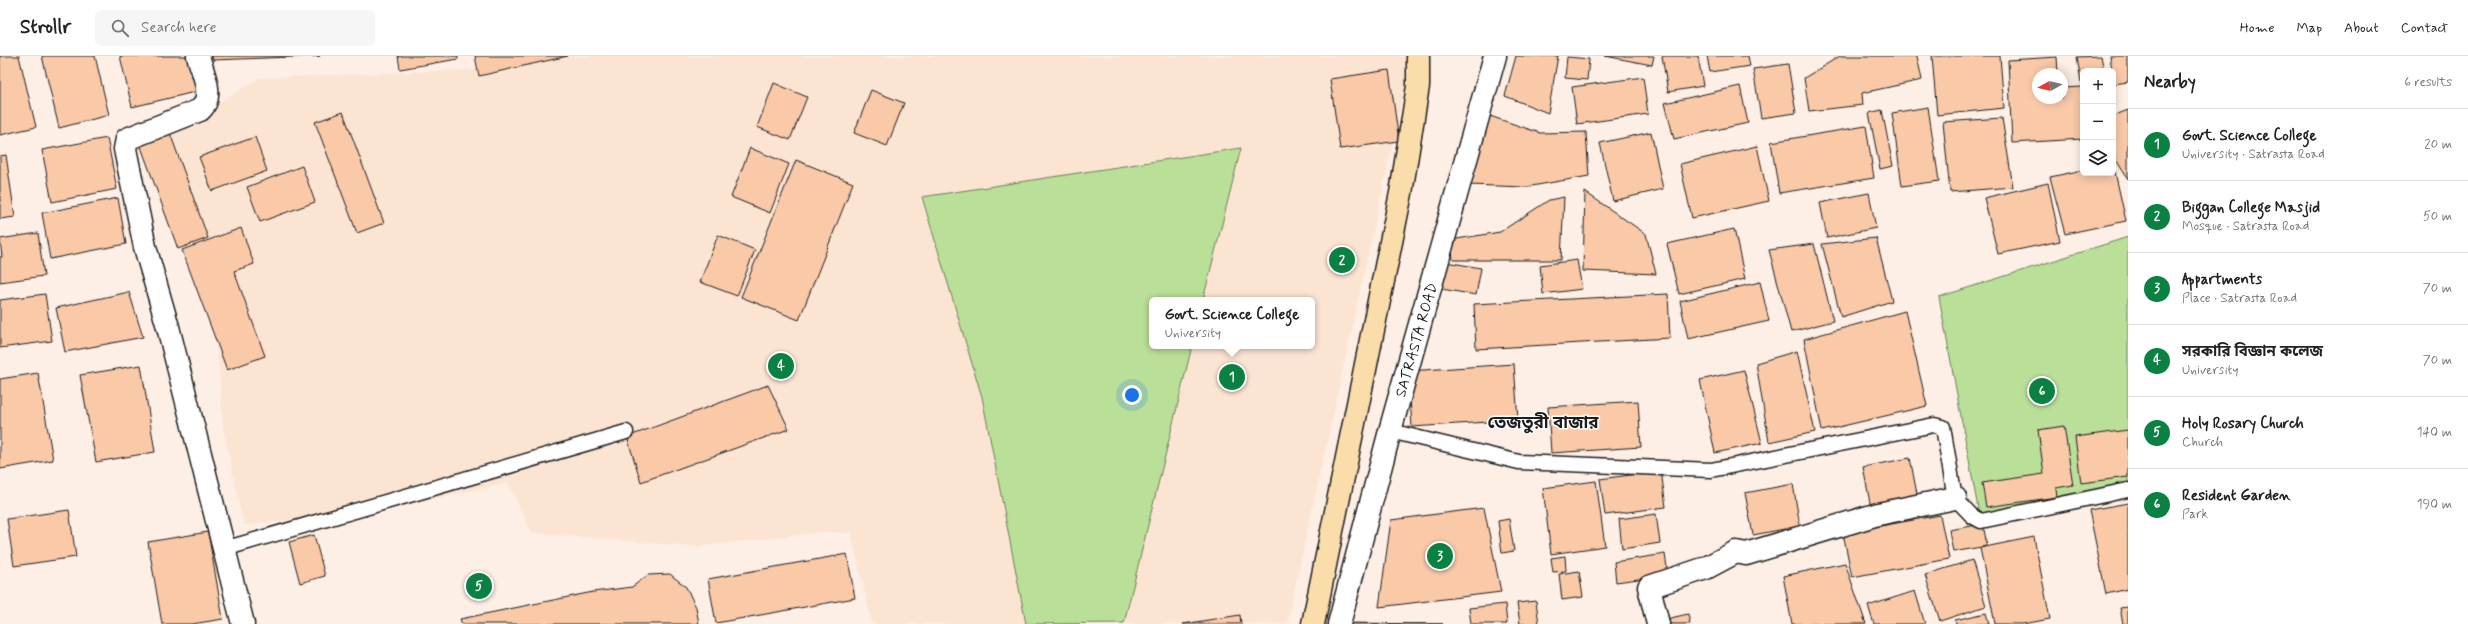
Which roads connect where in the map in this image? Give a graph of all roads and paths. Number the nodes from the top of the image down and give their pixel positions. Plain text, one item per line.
1 (198, 56) edge
2 (1418, 56) edge
3 (1495, 56) edge
4 (626, 432) dead end
5 (1390, 432) junction
6 (2128, 490) edge
7 (1955, 498) junction
8 (224, 549) junction
9 (243, 624) edge
10 (1313, 624) edge
11 (1339, 624) edge
12 (1658, 624) edge

1 - 8 street
2 - 10 highway
3 - 5 street, SATRASTA ROAD
4 - 8 lane
5 - 7 lane
5 - 11 street, SATRASTA ROAD
6 - 7 lane
7 - 12 street
8 - 9 street

